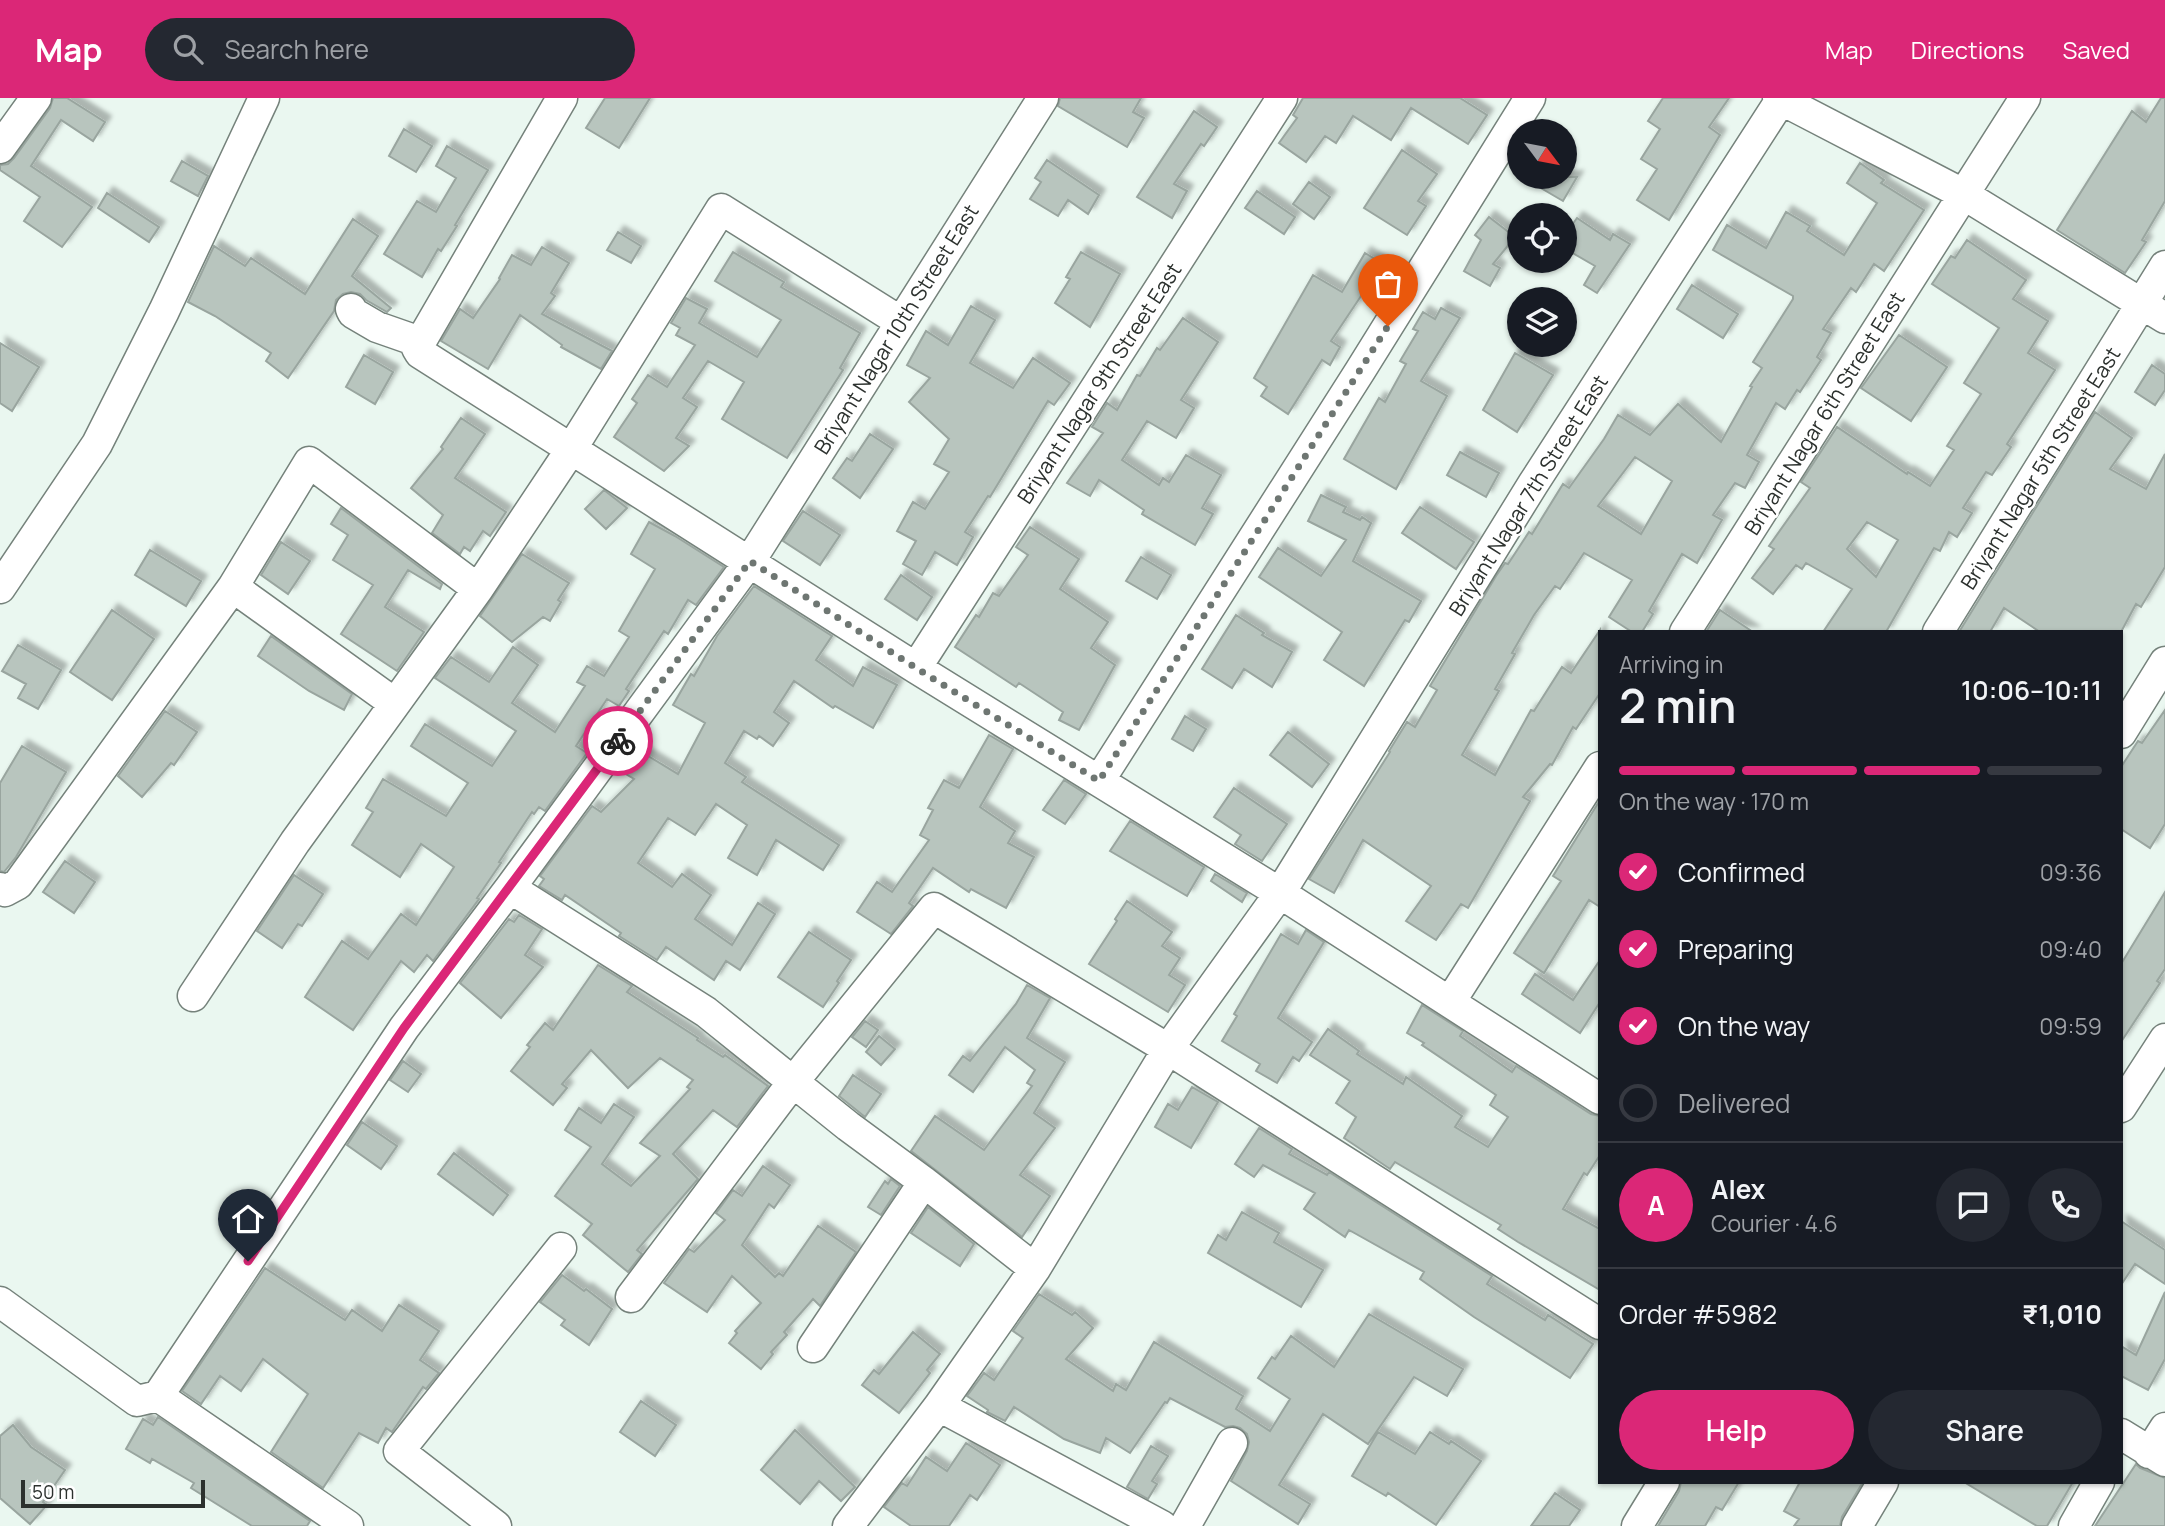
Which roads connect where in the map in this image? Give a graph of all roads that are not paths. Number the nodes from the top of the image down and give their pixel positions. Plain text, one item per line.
1 (36, 98) edge
2 (264, 98) edge
3 (562, 98) edge
4 (1043, 98) edge
5 (1282, 98) edge
6 (1530, 98) edge
7 (2025, 98) edge
8 (1780, 99) edge
9 (0, 148) edge
10 (1963, 194) junction
11 (2165, 266) edge
12 (351, 309) dead end
13 (2153, 311) edge
14 (901, 322) junction
15 (420, 342) junction
16 (572, 448) junction
17 (750, 561) junction
18 (233, 587) junction
19 (0, 588) edge
20 (478, 589) junction
21 (1686, 630) edge
22 (1939, 630) edge
23 (2165, 662) edge
24 (916, 668) junction
25 (394, 704) junction
26 (2123, 730) edge
27 (1598, 770) edge
28 (1099, 781) junction
29 (0, 888) edge
30 (510, 888) junction
31 (1280, 893) junction
32 (193, 996) dead end
33 (1450, 1002) junction
34 (2165, 1039) edge
35 (1168, 1049) junction
36 (793, 1083) junction
37 (1598, 1098) edge
38 (2123, 1104) edge
39 (924, 1182) junction
40 (561, 1248) dead end
41 (1035, 1269) junction
42 (631, 1297) dead end
43 (0, 1302) edge
44 (1598, 1323) edge
45 (813, 1348) dead end
46 (158, 1396) junction
47 (939, 1406) junction
48 (2165, 1428) edge
49 (1232, 1443) dead end
50 (2136, 1446) edge
51 (1663, 1484) edge
52 (1882, 1484) edge
53 (2098, 1484) edge
54 (464, 1516) edge
55 (348, 1526) edge
56 (496, 1526) edge
57 (848, 1526) edge
58 (1162, 1526) edge
59 (1185, 1526) edge
60 (1637, 1526) edge
61 (1857, 1526) edge
62 (2074, 1526) edge

1 - 9 street
2 - 19 street
3 - 15 street
4 - 14 street, Briyant Nagar 10th Street East
5 - 24 street, Briyant Nagar 9th Street East
6 - 28 street
7 - 10 street, Briyant Nagar 6th Street East
8 - 10 street
8 - 31 street, Briyant Nagar 7th Street East
10 - 13 street
10 - 21 street, Briyant Nagar 6th Street East
11 - 13 street, Briyant Nagar 5th Street East
12 - 15 street
13 - 22 street, Briyant Nagar 5th Street East
14 - 16 street
14 - 17 street, Briyant Nagar 10th Street East
15 - 16 street
16 - 17 street
16 - 20 street
17 - 24 street
17 - 30 street, Briyant Nagar 10th Street East
18 - 20 street
18 - 25 street
18 - 29 street
20 - 25 street
23 - 26 street
24 - 28 street
25 - 32 street
27 - 33 street
28 - 31 street
30 - 36 street
30 - 46 street, Briyant Nagar 10th Street East
31 - 33 street
31 - 35 street, Briyant Nagar 7th Street East
33 - 37 street
34 - 38 street
35 - 36 street
35 - 41 street, Briyant Nagar 7th Street East
35 - 44 street
36 - 39 street
36 - 42 street
39 - 41 street
39 - 45 street
40 - 54 street
41 - 47 street, Briyant Nagar 7th Street East
43 - 46 street
46 - 55 street
47 - 57 street, Briyant Nagar 7th Street East
47 - 58 street
48 - 50 street
49 - 59 street
51 - 60 street
52 - 61 street
53 - 62 street
54 - 56 street

